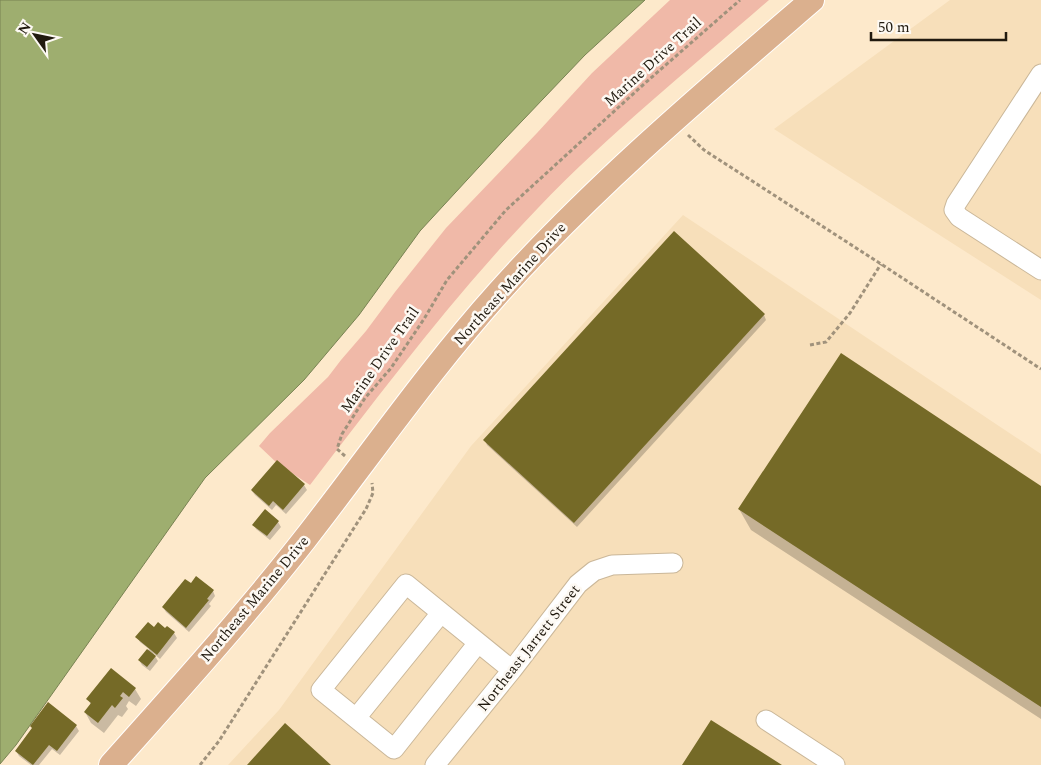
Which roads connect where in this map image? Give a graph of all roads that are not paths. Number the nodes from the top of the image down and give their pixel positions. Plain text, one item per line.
1 (812, 0) edge
2 (1041, 74) edge
3 (1041, 270) edge
4 (673, 563) dead end
5 (441, 613) junction
6 (478, 643) junction
7 (512, 670) junction
8 (356, 718) junction
9 (766, 720) dead end
10 (111, 765) edge
11 (435, 765) edge
12 (835, 765) edge

1 - 10 main road, Northeast Marine Drive
2 - 3 street
4 - 7 street, Northeast Jarrett Street
5 - 6 street
5 - 8 street
5 - 8 street
6 - 7 street
6 - 8 street
7 - 11 street, Northeast Jarrett Street
9 - 12 street

